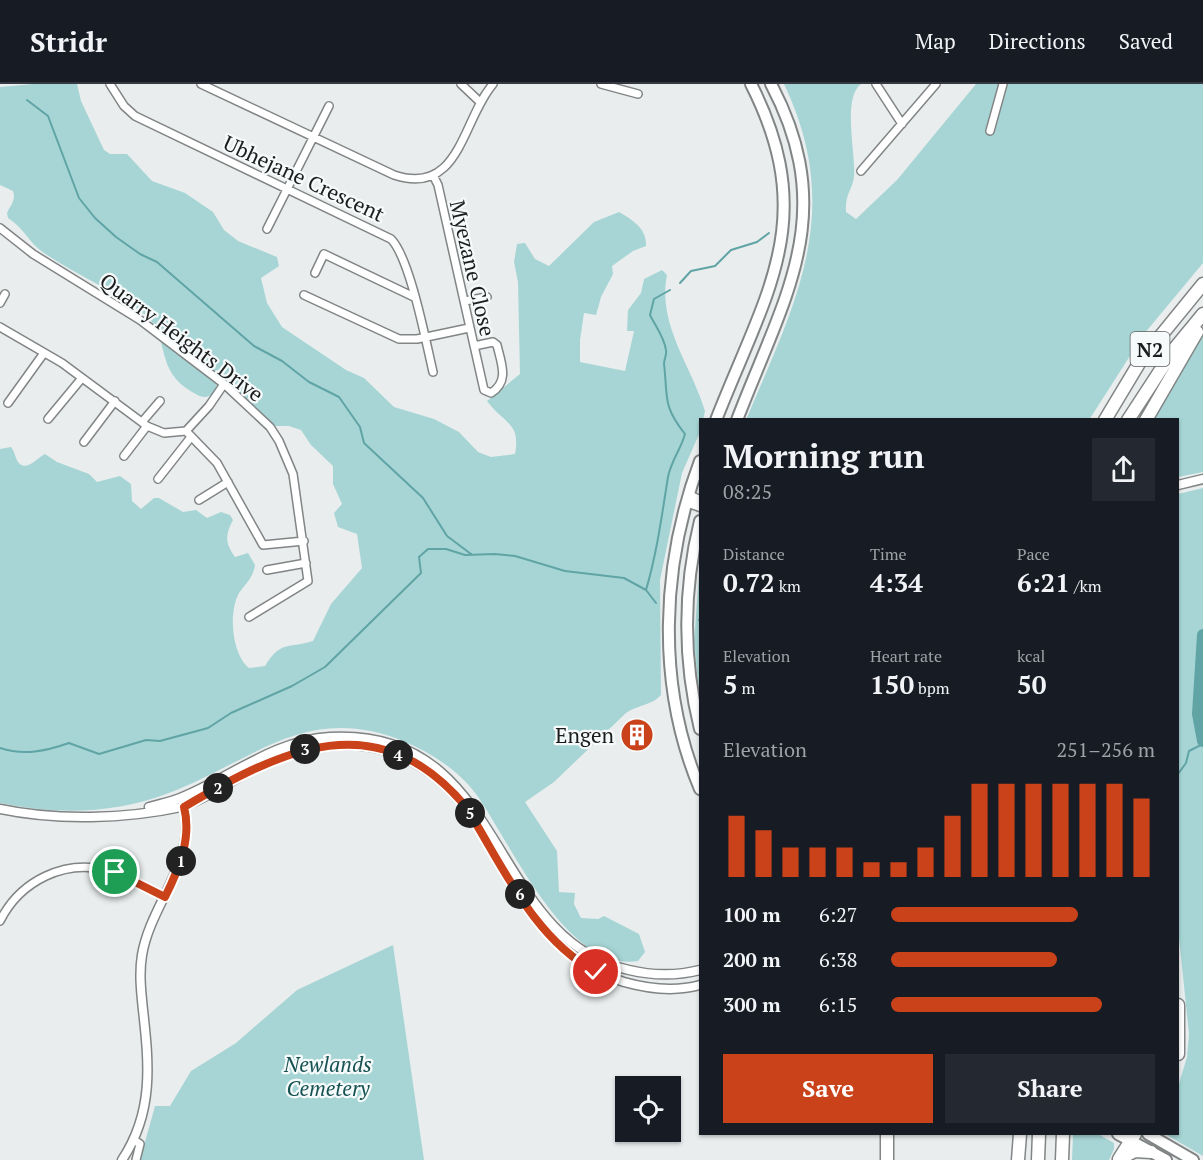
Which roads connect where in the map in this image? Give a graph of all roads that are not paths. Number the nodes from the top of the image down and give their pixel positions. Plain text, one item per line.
1 (110, 84) edge
2 (201, 84) edge
3 (461, 84) edge
4 (493, 84) edge
5 (601, 84) edge
6 (751, 84) edge
7 (771, 84) edge
8 (876, 84) edge
9 (1003, 84) edge
10 (932, 86) edge
11 (639, 94) dead end
12 (480, 102) junction
13 (329, 106) dead end
14 (902, 124) junction
15 (990, 131) dead end
16 (313, 137) junction
17 (861, 171) dead end
18 (434, 177) junction
19 (287, 187) junction
20 (0, 228) edge
21 (267, 229) dead end
22 (315, 273) dead end
23 (1203, 284) edge
24 (5, 294) dead end
25 (304, 295) dead end
26 (414, 297) junction
27 (487, 297) dead end
28 (465, 302) junction
29 (0, 303) edge
30 (1203, 314) edge
31 (1203, 323) edge
32 (3, 328) edge
33 (469, 328) junction
34 (0, 337) edge
35 (425, 338) junction
36 (474, 346) junction
37 (44, 353) junction
38 (1141, 360) junction
39 (433, 372) dead end
40 (82, 378) junction
41 (224, 384) junction
42 (160, 400) dead end
43 (115, 401) junction
44 (8, 403) dead end
45 (717, 418) edge
46 (738, 418) edge
47 (1101, 418) edge
48 (1106, 418) edge
49 (1129, 418) edge
50 (1147, 418) edge
51 (48, 419) dead end
52 (144, 424) junction
53 (188, 434) junction
54 (84, 442) dead end
55 (124, 456) dead end
56 (699, 464) edge
57 (158, 479) dead end
58 (1200, 480) edge
59 (228, 482) junction
60 (1179, 485) edge
61 (687, 498) junction
62 (199, 500) dead end
63 (699, 500) edge
64 (699, 506) edge
65 (699, 526) edge
66 (304, 541) junction
67 (306, 563) junction
68 (267, 570) dead end
69 (249, 617) dead end
70 (699, 724) edge
71 (699, 786) edge
72 (181, 797) junction
73 (184, 807) junction
74 (0, 809) edge
75 (132, 813) junction
76 (165, 897) junction
77 (0, 921) edge
78 (699, 970) edge
79 (699, 985) edge
80 (886, 1135) edge
81 (1020, 1135) edge
82 (1039, 1135) edge
83 (1063, 1135) edge
84 (1152, 1136) edge
85 (1132, 1137) edge
86 (134, 1140) junction
87 (1151, 1152) junction
88 (122, 1160) edge
89 (136, 1160) edge
90 (887, 1160) edge
91 (1018, 1160) edge
92 (1038, 1160) edge
93 (1062, 1160) edge
94 (1118, 1160) edge
95 (1166, 1160) edge
96 (1193, 1160) edge

1 - 19 street, Ubhejane Crescent
2 - 16 street
3 - 12 street
4 - 12 street
5 - 11 street
6 - 45 main road
7 - 46 main road
8 - 14 street
9 - 15 street
10 - 14 street
12 - 18 street
13 - 16 street
14 - 17 street
16 - 18 street
16 - 19 street
18 - 28 street, Myezane Close
19 - 21 street
19 - 26 street, Ubhejane Crescent
20 - 41 street, Quarry Heights Drive
22 - 26 street
23 - 38 highway, N2
24 - 29 street
25 - 35 street
26 - 35 street, Ubhejane Crescent
27 - 28 street
28 - 33 street, Myezane Close
30 - 49 highway, N2
31 - 50 highway
32 - 34 street
32 - 37 street
33 - 35 street
33 - 36 street, Myezane Close
35 - 39 street, Ubhejane Crescent
36 - 36 street, Myezane Close
37 - 40 street
37 - 44 street
38 - 47 highway
38 - 48 highway, N2
40 - 43 street
40 - 51 street
41 - 53 street
41 - 66 street, Quarry Heights Drive
42 - 52 street
43 - 52 street
43 - 54 street
52 - 53 street
52 - 55 street
53 - 57 street
53 - 59 street
56 - 61 main road
58 - 60 street
59 - 62 street
59 - 66 street
61 - 63 street
61 - 64 street
61 - 71 main road
65 - 70 main road
66 - 67 street, Quarry Heights Drive
67 - 68 street
67 - 69 street, Quarry Heights Drive
72 - 73 street
72 - 75 street
72 - 78 street
73 - 75 street
73 - 76 street
73 - 79 street
74 - 75 street
76 - 77 street
76 - 86 street
80 - 90 highway
81 - 91 highway
82 - 92 highway
83 - 93 highway
84 - 96 main road
85 - 87 main road
85 - 94 highway
86 - 88 street
86 - 89 street
87 - 94 highway
87 - 95 main road

